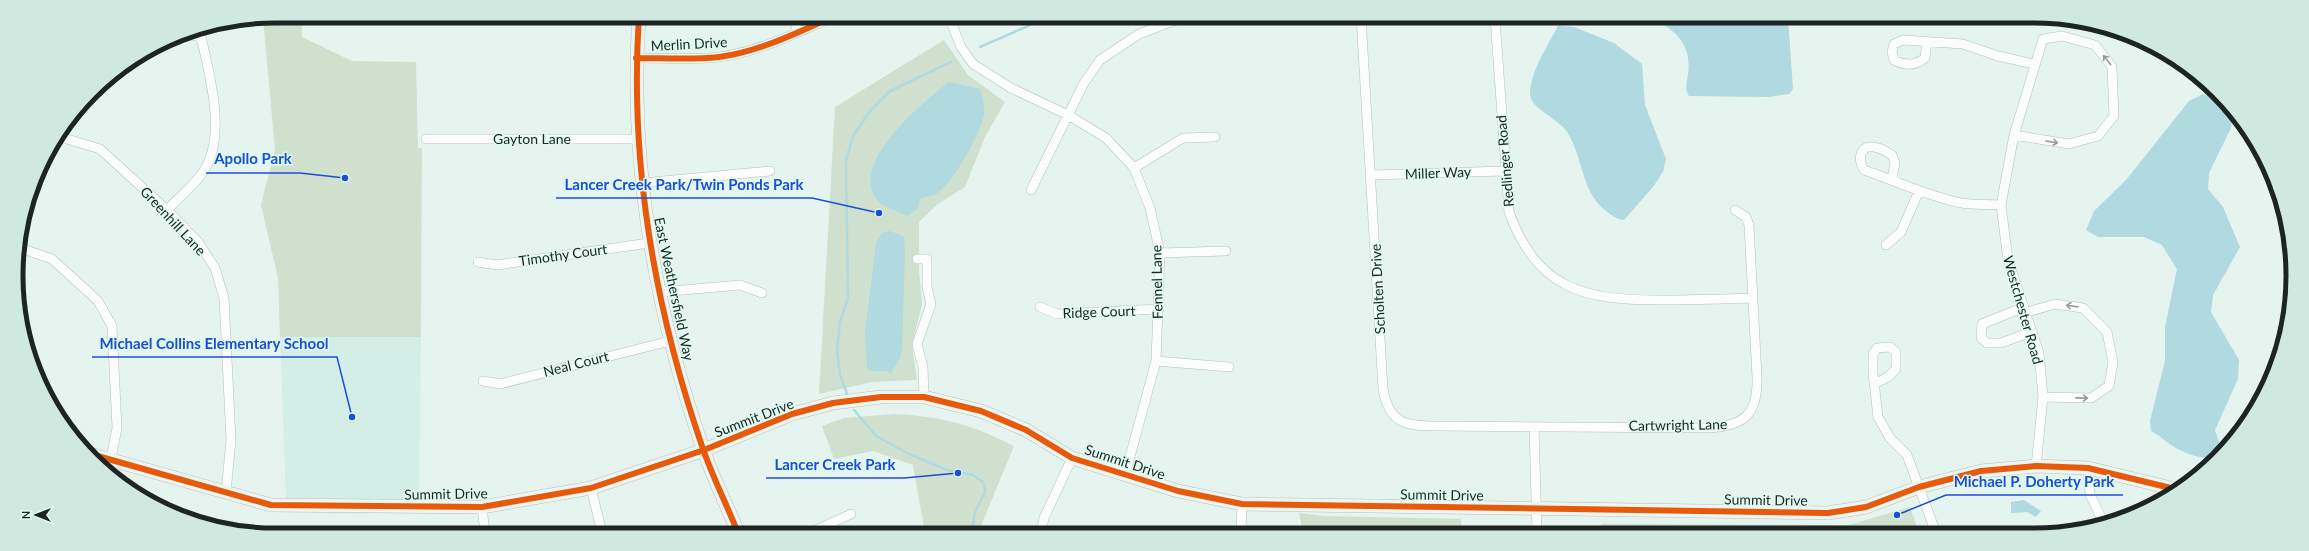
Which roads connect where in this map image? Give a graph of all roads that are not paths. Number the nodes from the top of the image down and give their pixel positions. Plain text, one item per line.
1 (638, 23) edge
2 (795, 23) edge
3 (818, 23) edge
4 (951, 23) edge
5 (1168, 23) edge
6 (1361, 23) edge
7 (1496, 23) edge
8 (798, 32) junction
9 (195, 36) edge
10 (1927, 42) dead end
11 (636, 58) junction
12 (2034, 64) junction
13 (1068, 115) junction
14 (2014, 135) junction
15 (1215, 137) dead end
16 (63, 139) edge
17 (426, 139) dead end
18 (638, 139) junction
19 (1134, 168) junction
20 (770, 171) dead end
21 (1505, 171) junction
22 (1372, 175) junction
23 (1892, 179) dead end
24 (642, 183) junction
25 (1031, 190) dead end
26 (1919, 191) junction
27 (2001, 205) junction
28 (167, 210) junction
29 (1735, 210) dead end
30 (649, 243) junction
31 (1886, 245) dead end
32 (25, 250) edge
33 (1226, 251) dead end
34 (1160, 253) junction
35 (917, 259) dead end
36 (478, 262) dead end
37 (660, 292) junction
38 (762, 293) dead end
39 (1753, 298) junction
40 (1040, 307) dead end
41 (1159, 309) junction
42 (2023, 310) junction
43 (2031, 332) junction
44 (670, 340) junction
45 (1156, 361) junction
46 (1229, 367) dead end
47 (483, 381) dead end
48 (1874, 384) dead end
49 (924, 397) junction
50 (2043, 397) junction
51 (1534, 427) junction
52 (704, 450) junction
53 (1072, 458) junction
54 (110, 464) edge
55 (2036, 466) junction
56 (2088, 468) junction
57 (1125, 475) junction
58 (1919, 487) junction
59 (592, 488) junction
60 (2170, 488) edge
61 (226, 492) junction
62 (1242, 504) junction
63 (482, 507) junction
64 (1536, 509) junction
65 (851, 514) dead end
66 (2101, 518) edge
67 (484, 528) edge
68 (601, 528) edge
69 (736, 528) edge
70 (820, 528) edge
71 (1042, 528) edge
72 (1241, 528) edge
73 (1537, 528) edge
74 (1934, 528) edge

1 - 11 street, East Weathersfield Way
2 - 8 street
3 - 8 street, Merlin Drive
4 - 13 street, Fennel Lane
5 - 13 street
6 - 22 street, Scholten Drive
7 - 21 street, Redlinger Road
8 - 11 street, Merlin Drive
9 - 28 street
10 - 12 street
11 - 18 street, East Weathersfield Way
12 - 14 street, Westchester Road
14 -> 12 street, Westchester Road
13 - 19 street, Fennel Lane
13 - 25 street
14 - 27 street, Westchester Road
15 - 19 street
16 - 28 street, Greenhill Lane
17 - 18 street, Gayton Lane
18 - 24 street, East Weathersfield Way
19 - 34 street, Fennel Lane
20 - 24 street
21 - 22 street, Miller Way
21 - 39 street, Redlinger Road
22 - 51 street, Scholten Drive
23 - 26 street
24 - 30 street, East Weathersfield Way
26 - 27 street
26 - 31 street
27 - 42 street, Westchester Road
28 - 61 street, Greenhill Lane
29 - 39 street, Cartwright Lane
30 - 36 street, Timothy Court
30 - 37 street, East Weathersfield Way
32 - 54 street
33 - 34 street
34 - 41 street, Fennel Lane
35 - 49 street
37 - 38 street
37 - 44 street, East Weathersfield Way
39 - 51 street, Cartwright Lane
40 - 41 street, Ridge Court
41 - 45 street, Fennel Lane
42 - 43 street, Westchester Road
42 - 43 street
50 -> 42 street
43 - 50 street, Westchester Road
44 - 47 street, Neal Court
44 - 52 street, East Weathersfield Way
45 - 46 street
45 - 57 street, Fennel Lane
48 - 58 street
49 - 52 street, Summit Drive
49 - 53 street, Summit Drive
50 - 55 street, Westchester Road
51 - 64 street
52 - 59 street, Summit Drive
52 - 69 street, East Weathersfield Way
53 - 57 street, Summit Drive
53 - 71 street
54 - 61 street, Summit Drive
55 - 56 street, Summit Drive
55 - 58 street, Summit Drive
56 - 60 street, Summit Drive
56 - 66 street
57 - 62 street, Summit Drive
58 - 64 street, Summit Drive
58 - 74 street
59 - 63 street, Summit Drive
59 - 68 street
61 - 63 street, Summit Drive
62 - 64 street, Summit Drive
62 - 72 street
63 - 67 street
64 - 73 street
65 - 70 street

